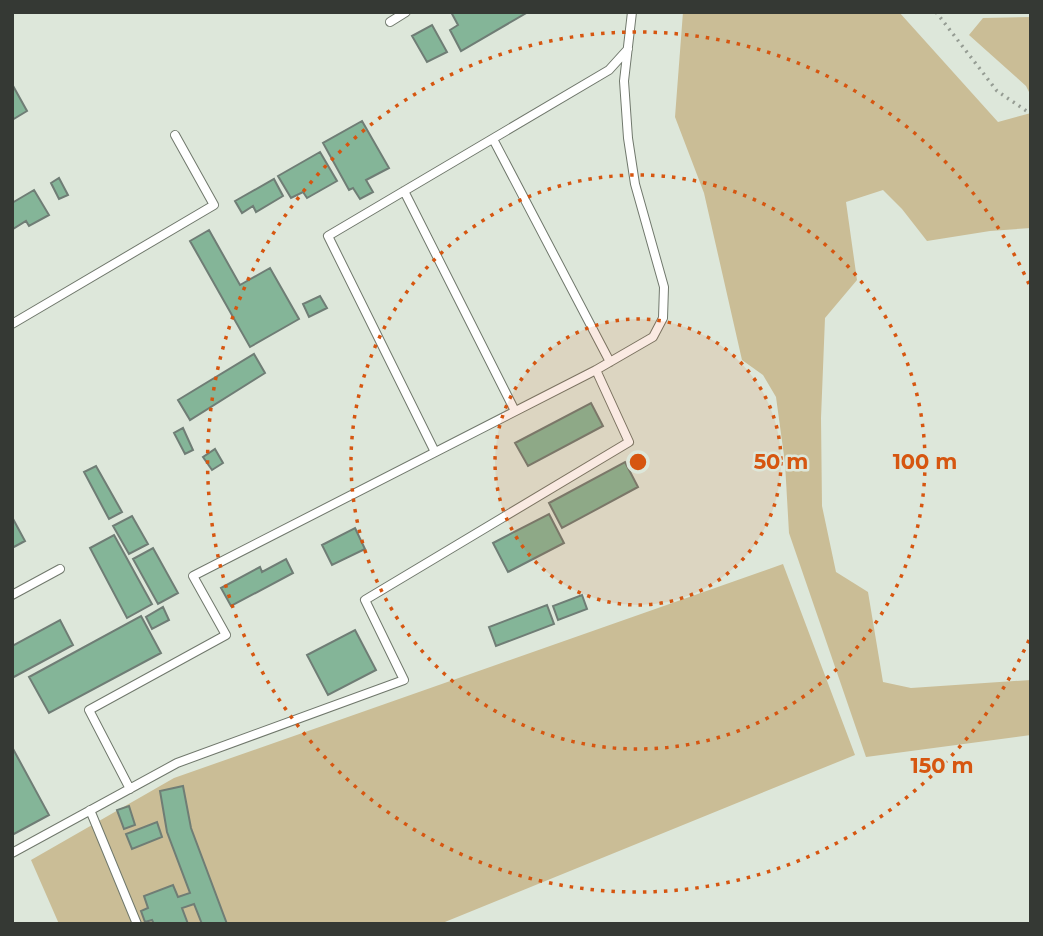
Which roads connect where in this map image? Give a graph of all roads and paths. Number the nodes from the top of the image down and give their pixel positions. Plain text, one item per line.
1 (406, 12) edge
2 (632, 12) edge
3 (936, 12) edge
4 (390, 22) dead end
5 (628, 49) junction
6 (1031, 114) edge
7 (175, 135) dead end
8 (493, 139) junction
9 (404, 191) junction
10 (12, 324) edge
11 (610, 362) junction
12 (596, 370) junction
13 (515, 411) junction
14 (435, 452) junction
15 (60, 569) dead end
16 (12, 595) edge
17 (130, 789) junction
18 (90, 810) junction
19 (12, 853) edge
20 (137, 924) edge

1 - 4 lane
2 - 5 lane
3 - 6 path
5 - 8 lane
5 - 11 lane
7 - 10 lane
8 - 9 lane
8 - 11 lane
9 - 13 lane
9 - 14 lane
11 - 12 lane
12 - 13 lane
12 - 17 lane
13 - 14 lane
14 - 17 lane
15 - 16 lane
17 - 18 lane
18 - 19 lane
18 - 20 lane

